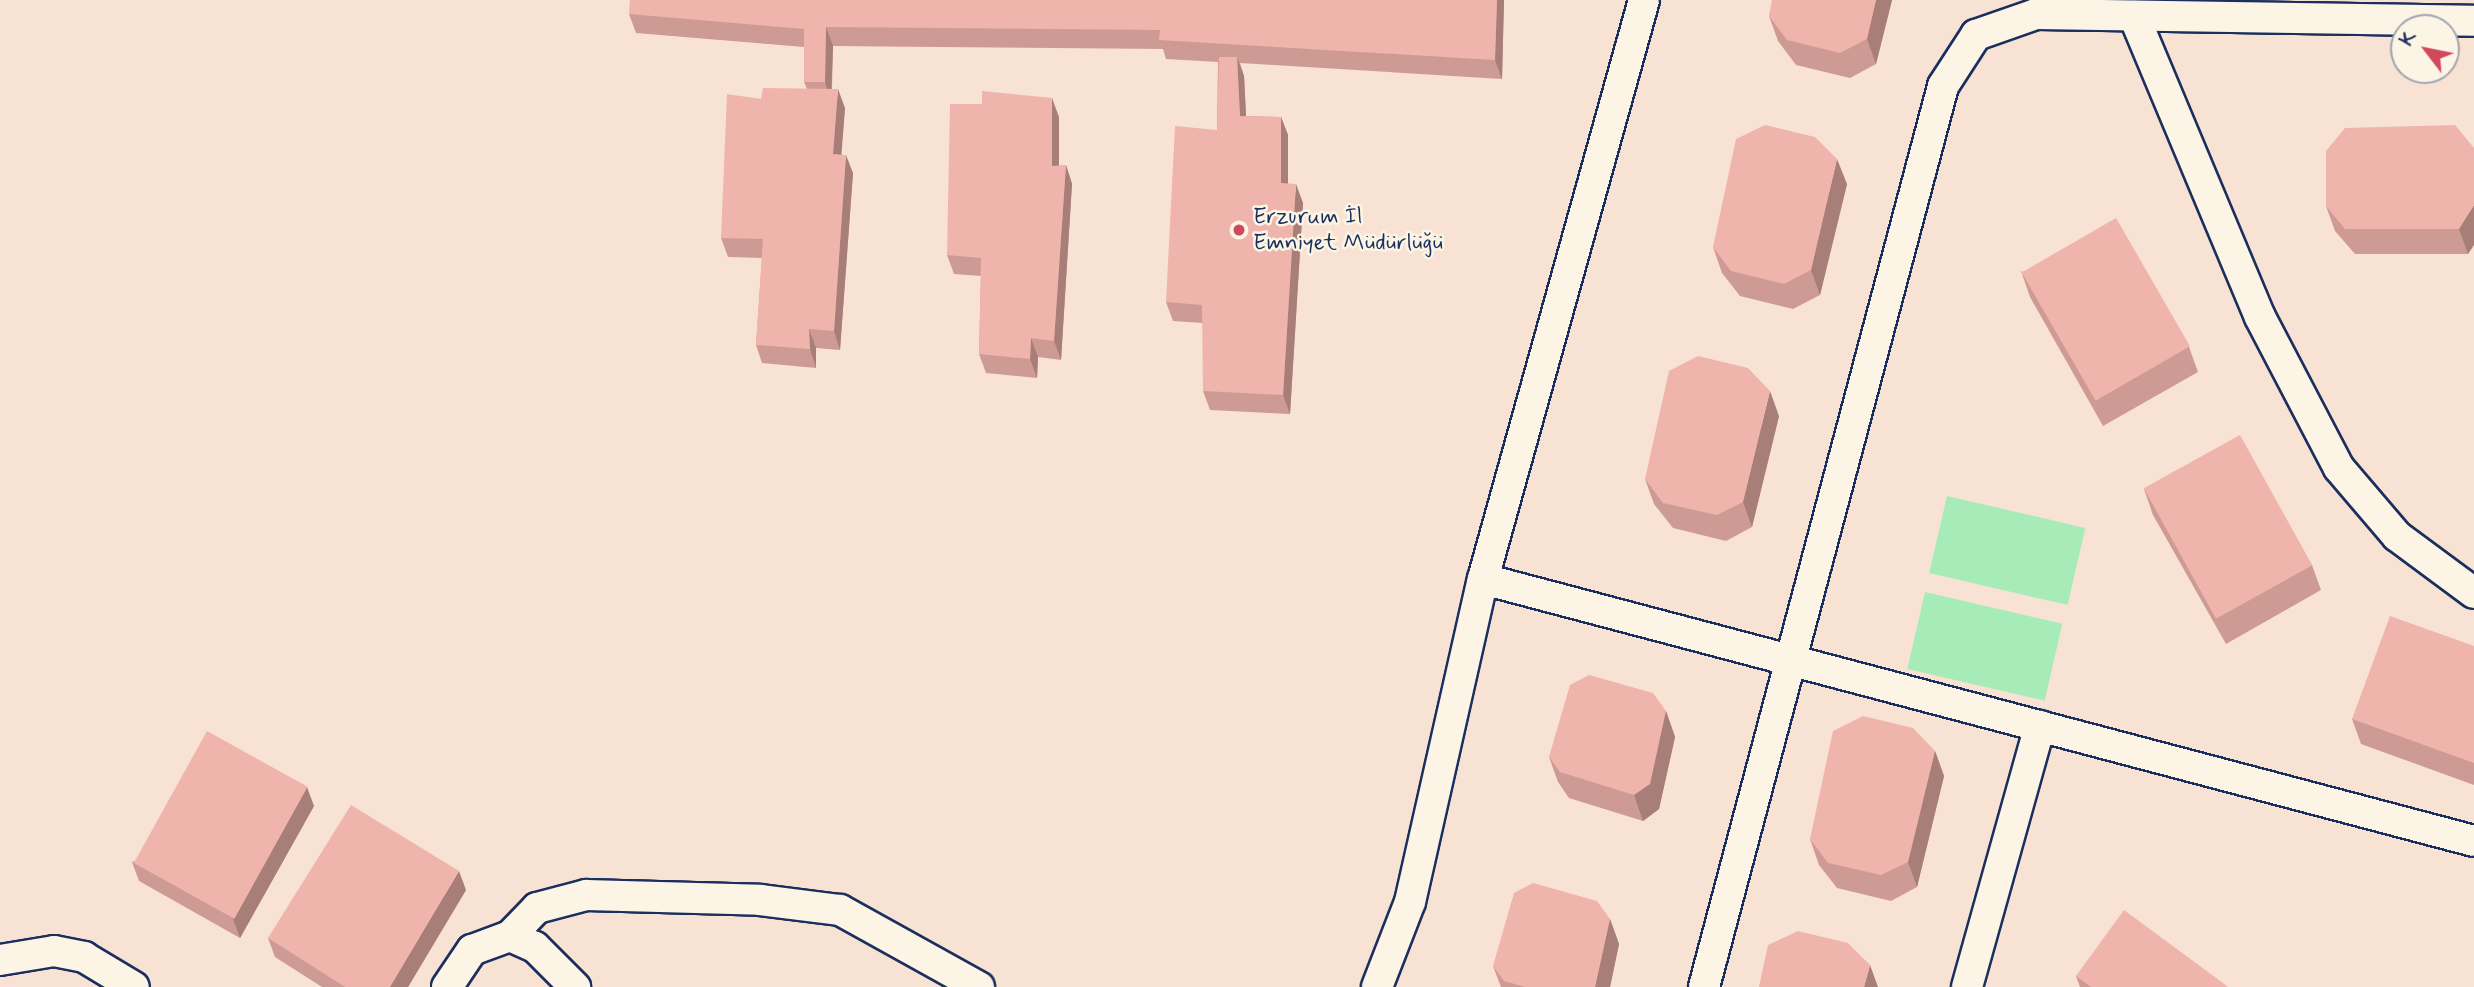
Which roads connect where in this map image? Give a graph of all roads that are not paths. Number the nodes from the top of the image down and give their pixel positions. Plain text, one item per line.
1 (1644, 0) edge
2 (2134, 16) junction
3 (2474, 21) edge
4 (1483, 579) junction
5 (2474, 593) edge
6 (1791, 660) junction
7 (2040, 726) junction
8 (2474, 841) edge
9 (510, 936) junction
10 (0, 960) edge
11 (134, 987) edge
12 (447, 987) edge
13 (575, 987) edge
14 (979, 987) edge
15 (1377, 987) edge
16 (1703, 987) edge
17 (1967, 987) edge

1 - 4 street
2 - 3 street
2 - 5 street
2 - 6 street
4 - 6 street
4 - 15 street
6 - 7 street
6 - 16 street
7 - 8 street
7 - 17 street
9 - 12 street
9 - 13 street
9 - 14 street
10 - 11 street

